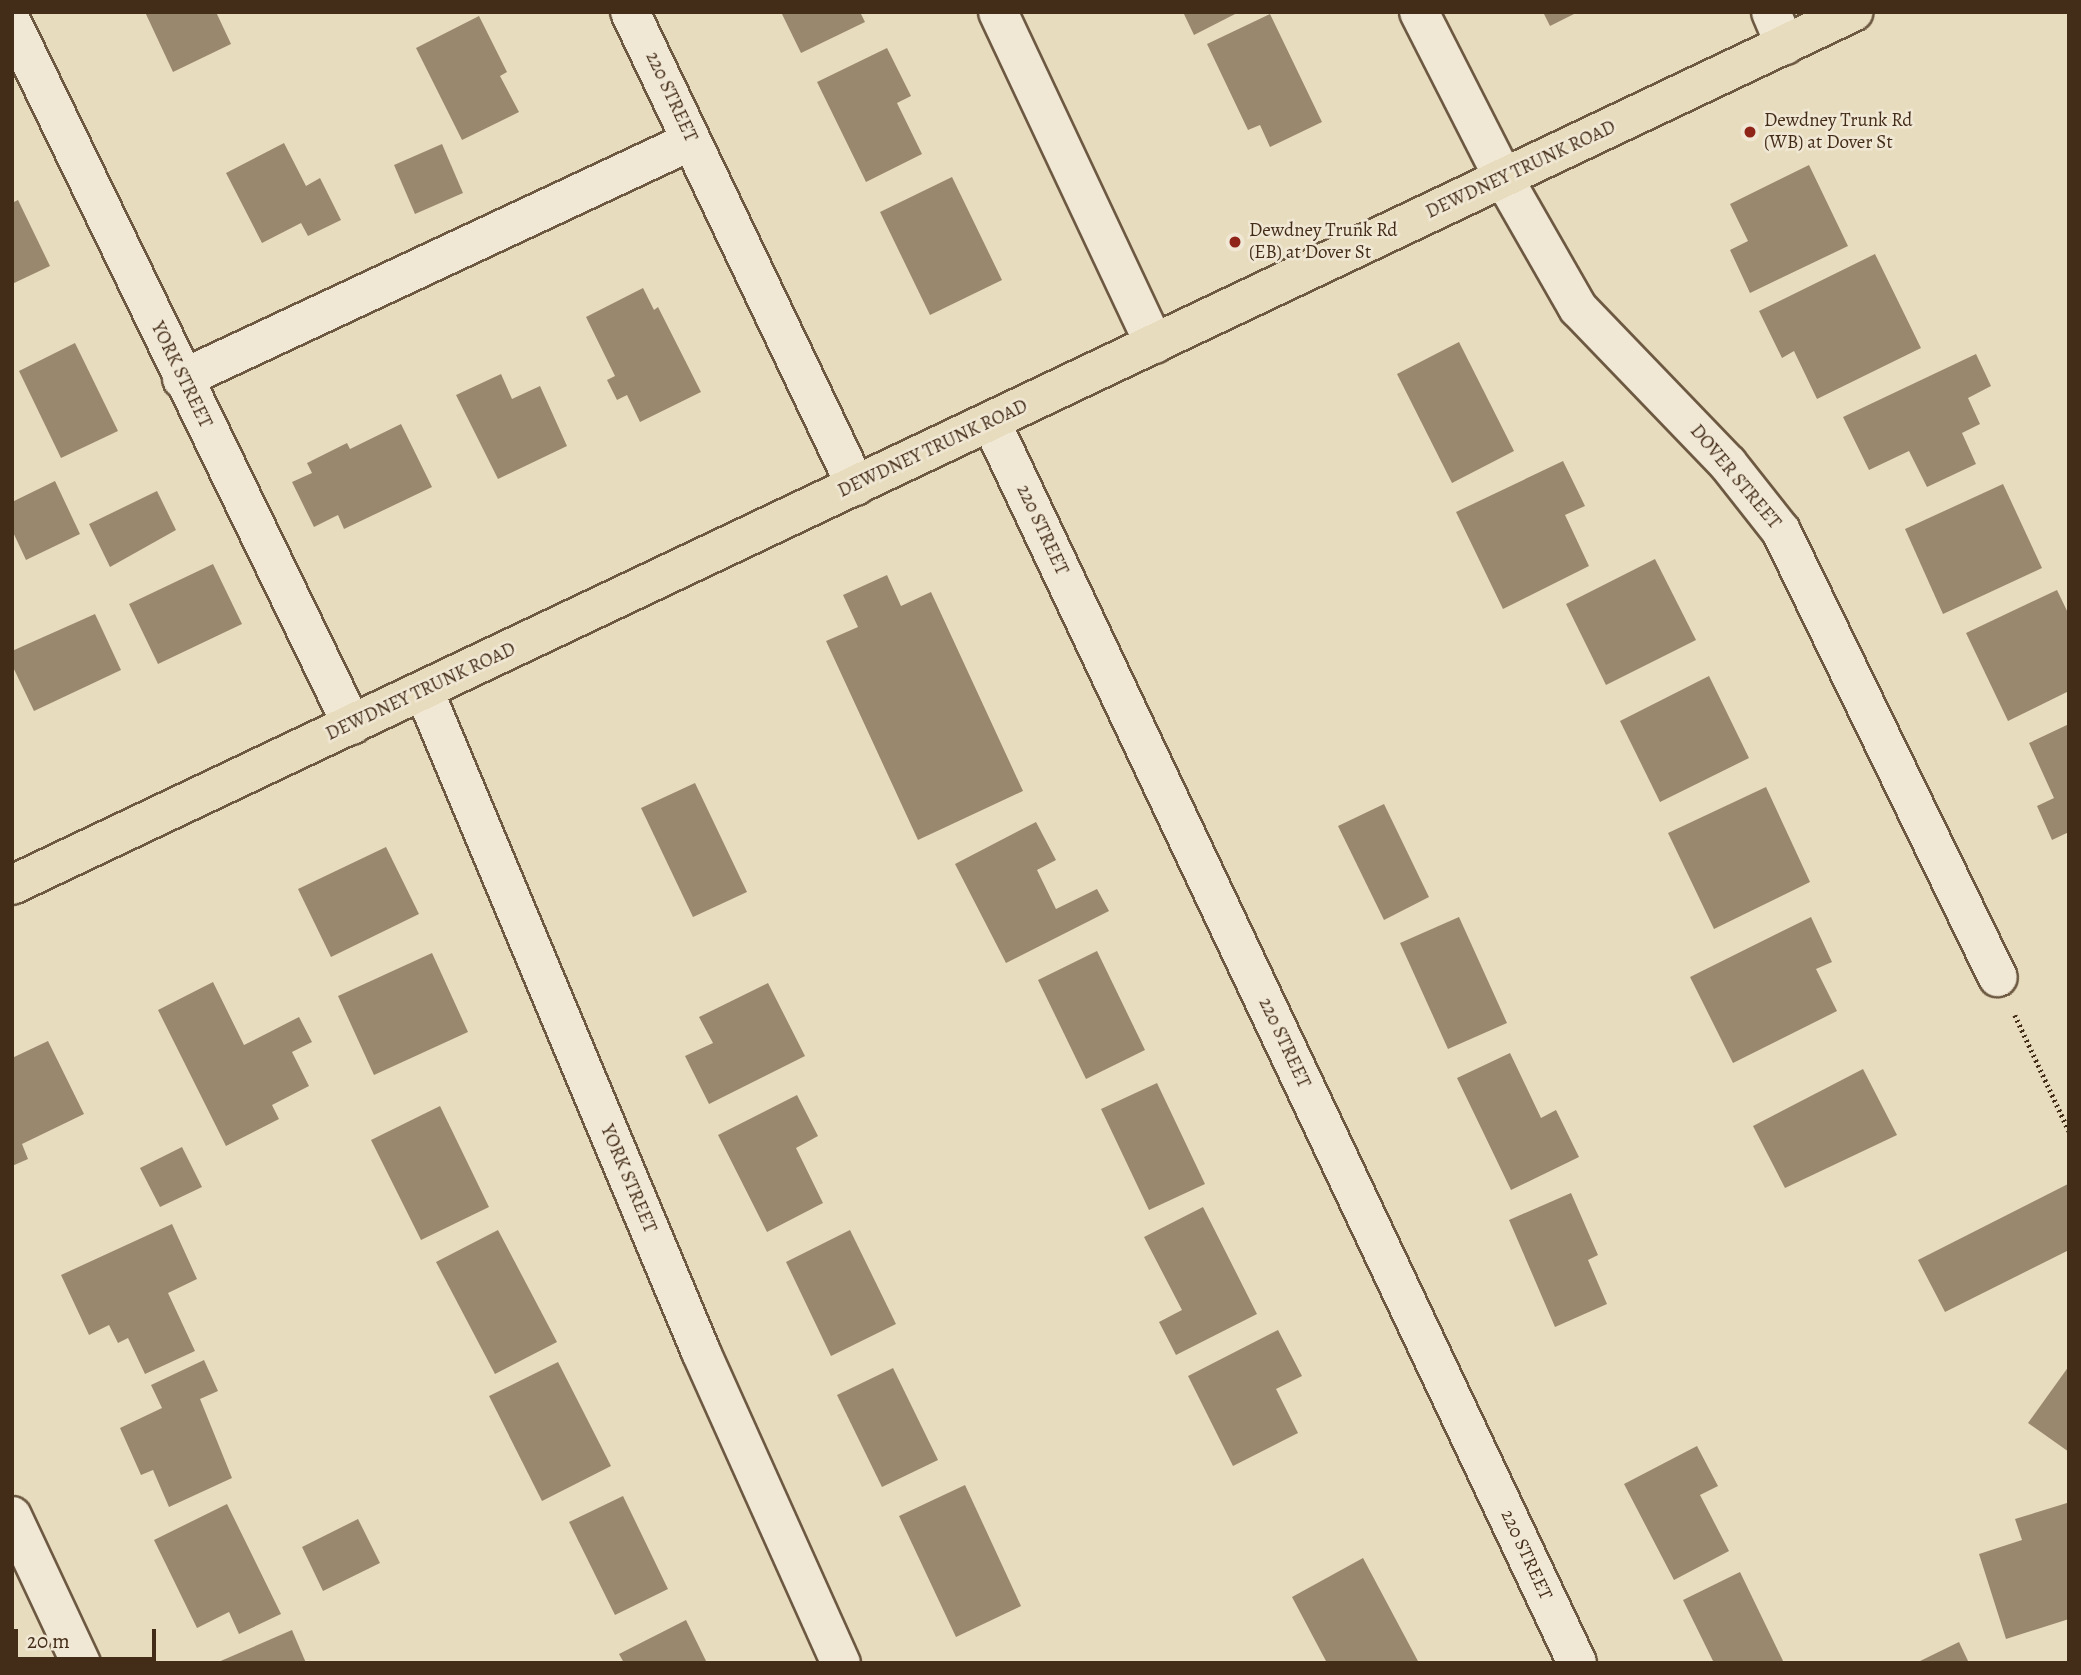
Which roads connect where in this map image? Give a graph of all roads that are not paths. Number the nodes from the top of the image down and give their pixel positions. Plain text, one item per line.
1 (630, 12) edge
2 (998, 12) edge
3 (1419, 12) edge
4 (1853, 12) edge
5 (12, 23) edge
6 (1778, 28) edge
7 (691, 141) junction
8 (1504, 179) junction
9 (1154, 344) junction
10 (182, 379) junction
11 (991, 422) junction
12 (856, 485) junction
13 (424, 691) junction
14 (352, 725) junction
15 (12, 885) edge
16 (1998, 977) road end
17 (12, 1516) edge
18 (81, 1663) edge
19 (842, 1663) edge
20 (1577, 1663) edge

1 - 7 street, 220 STREET
2 - 9 street
3 - 8 street, DOVER STREET
4 - 6 main road, DEWDNEY TRUNK ROAD
5 - 10 street, YORK STREET
6 - 8 main road, DEWDNEY TRUNK ROAD
7 - 10 street
7 - 12 street, 220 STREET
8 - 9 main road, DEWDNEY TRUNK ROAD
8 - 16 street, DOVER STREET
9 - 11 main road, DEWDNEY TRUNK ROAD
10 - 14 street, YORK STREET
11 - 12 main road, DEWDNEY TRUNK ROAD
11 - 20 street, 220 STREET
12 - 13 main road, DEWDNEY TRUNK ROAD
13 - 14 main road, DEWDNEY TRUNK ROAD
13 - 19 street, YORK STREET
14 - 15 main road, DEWDNEY TRUNK ROAD
17 - 18 street

